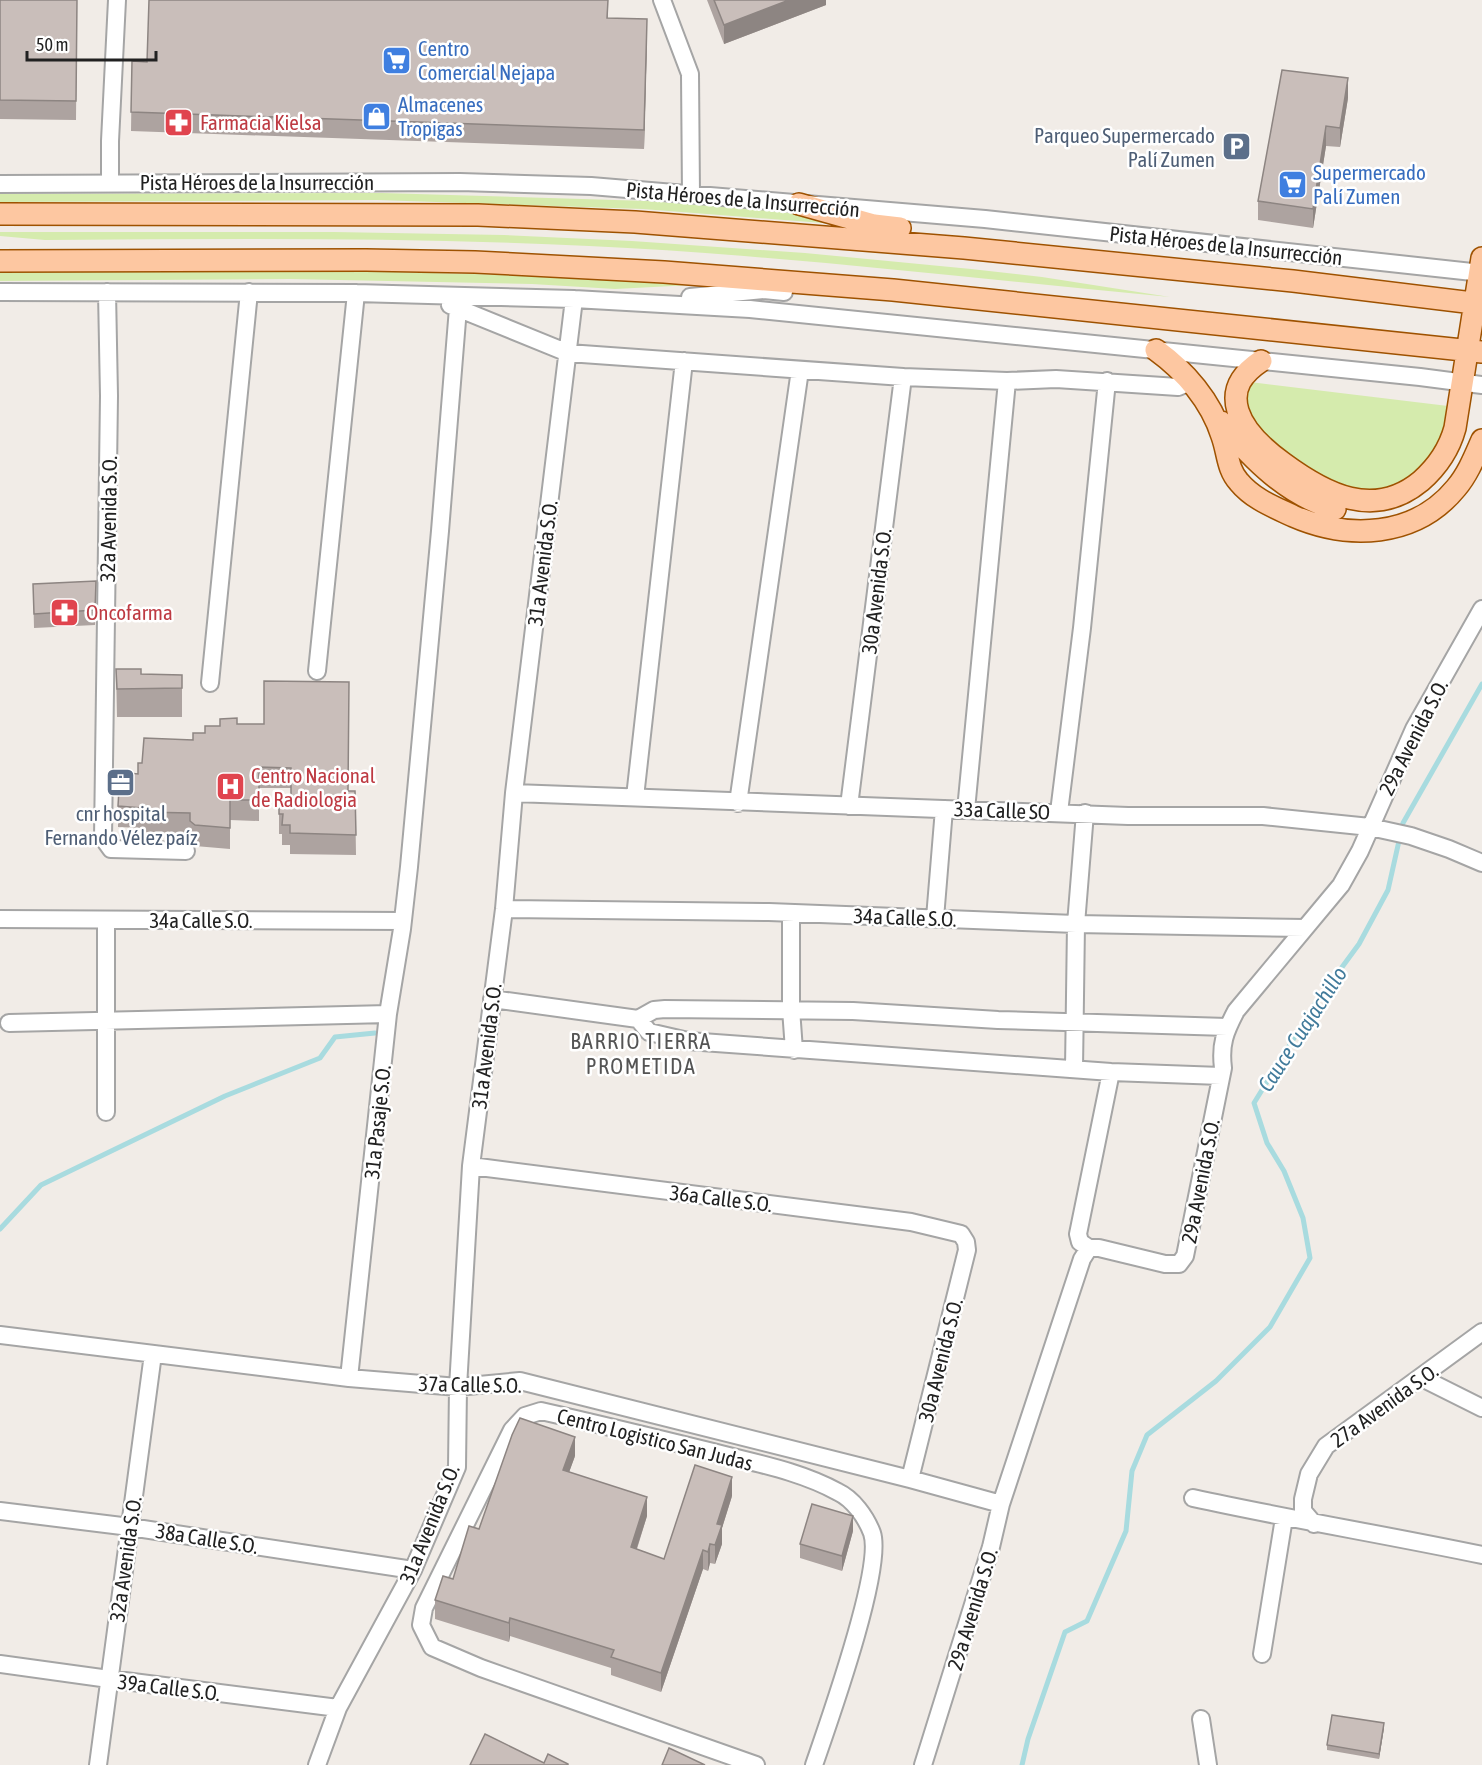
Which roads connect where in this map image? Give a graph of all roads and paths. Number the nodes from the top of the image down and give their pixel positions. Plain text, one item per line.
1 (117, 0) edge
2 (662, 0) edge
3 (110, 183) junction
4 (0, 184) edge
5 (691, 195) junction
6 (799, 204) junction
7 (0, 214) edge
8 (0, 261) edge
9 (1108, 262) junction
10 (1481, 270) edge
11 (0, 292) edge
12 (107, 292) junction
13 (249, 292) junction
14 (356, 293) junction
15 (430, 295) junction
16 (574, 299) junction
17 (633, 302) junction
18 (1005, 302) junction
19 (1478, 304) edge
20 (458, 309) junction
21 (1478, 349) edge
22 (1156, 350) junction
23 (568, 353) junction
24 (684, 361) junction
25 (1261, 361) junction
26 (800, 370) junction
27 (903, 377) junction
28 (1007, 381) junction
29 (1107, 381) junction
30 (1190, 382) junction
31 (1473, 384) edge
32 (1209, 407) junction
33 (1482, 440) edge
34 (1242, 447) junction
35 (1265, 448) junction
36 (1231, 471) junction
37 (1482, 609) edge
38 (317, 671) dead end
39 (210, 684) dead end
40 (514, 793) junction
41 (635, 797) junction
42 (738, 803) junction
43 (849, 806) junction
44 (945, 809) junction
45 (966, 810) junction
46 (1059, 812) junction
47 (1085, 813) junction
48 (1376, 828) junction
49 (186, 851) dead end
50 (1482, 863) edge
51 (504, 909) junction
52 (791, 913) junction
53 (935, 918) junction
54 (0, 920) edge
55 (106, 920) junction
56 (403, 921) junction
57 (1076, 924) junction
58 (1305, 928) junction
59 (492, 999) junction
60 (791, 1009) junction
61 (388, 1014) junction
62 (638, 1019) junction
63 (105, 1022) junction
64 (1074, 1022) junction
65 (9, 1023) dead end
66 (1227, 1027) junction
67 (794, 1050) junction
68 (1074, 1069) junction
69 (1111, 1072) junction
70 (1221, 1076) junction
71 (106, 1112) dead end
72 (471, 1166) junction
73 (966, 1242) joint
74 (1089, 1248) junction
75 (1482, 1332) edge
76 (0, 1335) edge
77 (153, 1354) junction
78 (349, 1378) junction
79 (1422, 1378) junction
80 (458, 1387) junction
81 (1482, 1408) edge
82 (910, 1479) junction
83 (1193, 1498) dead end
84 (1001, 1504) junction
85 (0, 1511) edge
86 (1284, 1518) junction
87 (1314, 1524) junction
88 (130, 1527) junction
89 (1482, 1555) edge
90 (413, 1570) junction
91 (1263, 1654) dead end
92 (0, 1664) edge
93 (109, 1679) junction
94 (338, 1708) junction
95 (1201, 1719) dead end
96 (98, 1765) edge
97 (317, 1765) edge
98 (756, 1765) edge
99 (814, 1765) edge
100 (923, 1765) edge
101 (1208, 1765) edge

1 - 3 street
2 - 5 street
3 - 4 street, Pista Héroes de la Insurrección
3 - 5 street, Pista Héroes de la Insurrección
5 - 6 street, Pista Héroes de la Insurrección
6 - 9 main road
6 - 10 street, Pista Héroes de la Insurrección
7 - 9 main road, Pista Héroes de la Insurrección
8 - 18 main road
9 - 19 main road, Pista Héroes de la Insurrección
10 - 19 main road
11 - 12 street
12 - 13 street
12 - 49 street, 32a Avenida S.O.
13 - 14 street
13 - 39 street
14 - 15 street
14 - 38 street
15 - 16 street
15 - 20 street
16 - 17 street
16 - 23 street, 31a Avenida S.O.
17 - 18 street
17 - 22 street
18 - 21 main road
19 - 21 main road
20 - 23 street
20 - 56 street, 31a Pasaje S.O.
21 - 31 main road
22 - 25 street
22 - 30 main road
23 - 24 street
23 - 40 street, 31a Avenida S.O.
24 - 26 street
24 - 41 street
25 - 31 street
25 - 35 main road
26 - 27 street
26 - 42 street
27 - 28 street
27 - 43 street, 30a Avenida S.O.
28 - 29 street
28 - 45 street
29 - 30 street
29 - 46 street
30 - 32 main road
31 - 34 main road
31 - 35 main road
32 - 34 main road
32 - 36 main road
33 - 36 main road
34 - 35 main road
34 - 36 main road
37 - 48 street, 29a Avenida S.O.
40 - 41 street, 33a Calle SO
40 - 51 street, 31a Avenida S.O.
41 - 42 street, 33a Calle SO
42 - 43 street, 33a Calle SO
43 - 44 street, 33a Calle SO
44 - 45 street, 33a Calle SO
44 - 53 street
45 - 46 street, 33a Calle SO
46 - 47 street, 33a Calle SO
47 - 48 street, 33a Calle SO
47 - 57 street
48 - 50 street, 33a Calle SO
48 - 58 street, 29a Avenida S.O.
51 - 52 street, 34a Calle S.O.
51 - 59 street, 31a Avenida S.O.
52 - 53 street, 34a Calle S.O.
52 - 60 street
53 - 57 street, 34a Calle S.O.
54 - 55 street, 34a Calle S.O.
55 - 56 street, 34a Calle S.O.
55 - 63 street
56 - 61 street, 31a Pasaje S.O.
57 - 58 street, 34a Calle S.O.
57 - 64 street
58 - 66 street, 29a Avenida S.O.
59 - 62 street
59 - 72 street, 31a Avenida S.O.
60 - 62 street
60 - 64 street
60 - 67 street
61 - 63 street
61 - 78 street, 31a Pasaje S.O.
62 - 67 street
63 - 65 street
63 - 71 street
64 - 66 street
64 - 68 street
66 - 70 street, 29a Avenida S.O.
67 - 68 street
68 - 69 street
69 - 70 street
69 - 74 street
70 - 74 street, 29a Avenida S.O.
72 - 73 street, 36a Calle S.O.
72 - 80 street, 31a Avenida S.O.
73 - 82 street, 30a Avenida S.O.
74 - 84 street, 29a Avenida S.O.
75 - 79 street, 27a Avenida S.O.
76 - 77 street, 37a Calle S.O.
77 - 78 street, 37a Calle S.O.
77 - 88 street, 32a Avenida S.O.
78 - 80 street, 37a Calle S.O.
79 - 81 street
79 - 87 street, 27a Avenida S.O.
80 - 82 street, 37a Calle S.O.
80 - 90 street, 31a Avenida S.O.
82 - 84 street, 37a Calle S.O.
83 - 86 street
84 - 100 street, 29a Avenida S.O.
85 - 88 street, 38a Calle S.O.
86 - 87 street
86 - 91 street
87 - 89 street
88 - 90 street, 38a Calle S.O.
88 - 93 street, 32a Avenida S.O.
90 - 94 street, 31a Avenida S.O.
92 - 93 street, 39a Calle S.O.
93 - 94 street, 39a Calle S.O.
93 - 96 street, 32a Avenida S.O.
94 - 97 street, 31a Avenida S.O.
95 - 101 street
98 - 99 street, Centro Logistico San Judas

